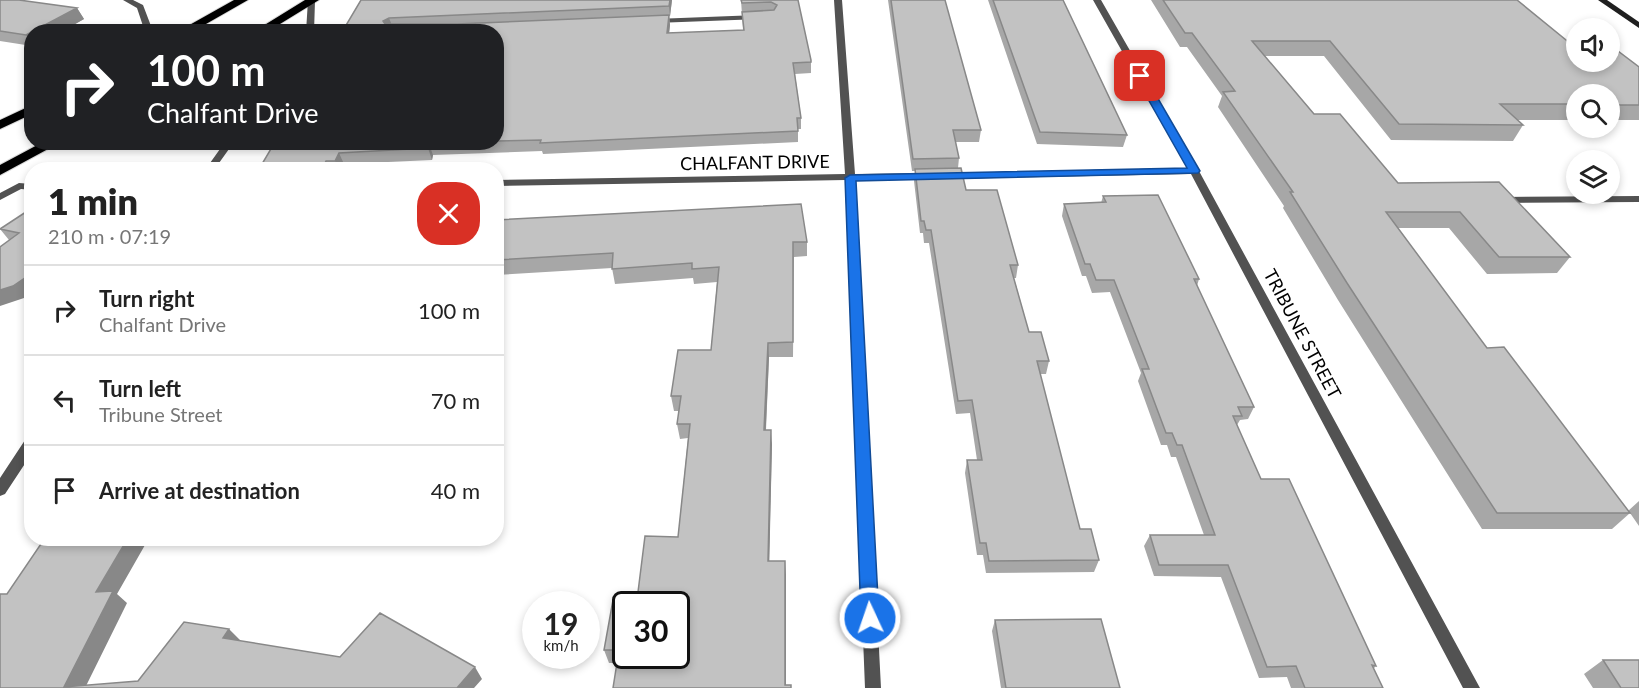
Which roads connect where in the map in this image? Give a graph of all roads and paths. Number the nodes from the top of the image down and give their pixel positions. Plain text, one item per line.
1 (127, 0) edge
2 (242, 0) edge
3 (838, 0) edge
4 (1097, 0) edge
5 (1602, 0) edge
6 (312, 1) edge
7 (771, 16) edge
8 (641, 22) edge
9 (146, 24) edge
10 (197, 24) edge
11 (272, 24) edge
12 (311, 24) edge
13 (1639, 26) edge
14 (24, 114) edge
15 (0, 125) edge
16 (39, 150) edge
17 (0, 171) edge
18 (1194, 171) junction
19 (850, 178) junction
20 (504, 183) edge
21 (24, 186) edge
22 (0, 197) edge
23 (1639, 199) edge
24 (1501, 200) edge
25 (24, 453) edge
26 (0, 490) edge
27 (873, 688) edge
28 (1472, 688) edge

1 - 9 street
2 - 10 highway
3 - 19 street
4 - 18 street, TRIBUNE STREET
5 - 13 main road
6 - 11 highway
6 - 12 street
7 - 8 street
14 - 15 highway
16 - 17 highway
18 - 19 street, CHALFANT DRIVE
18 - 28 street, TRIBUNE STREET
19 - 20 street, CHALFANT DRIVE
19 - 27 street
21 - 22 street
23 - 24 street
25 - 26 street

